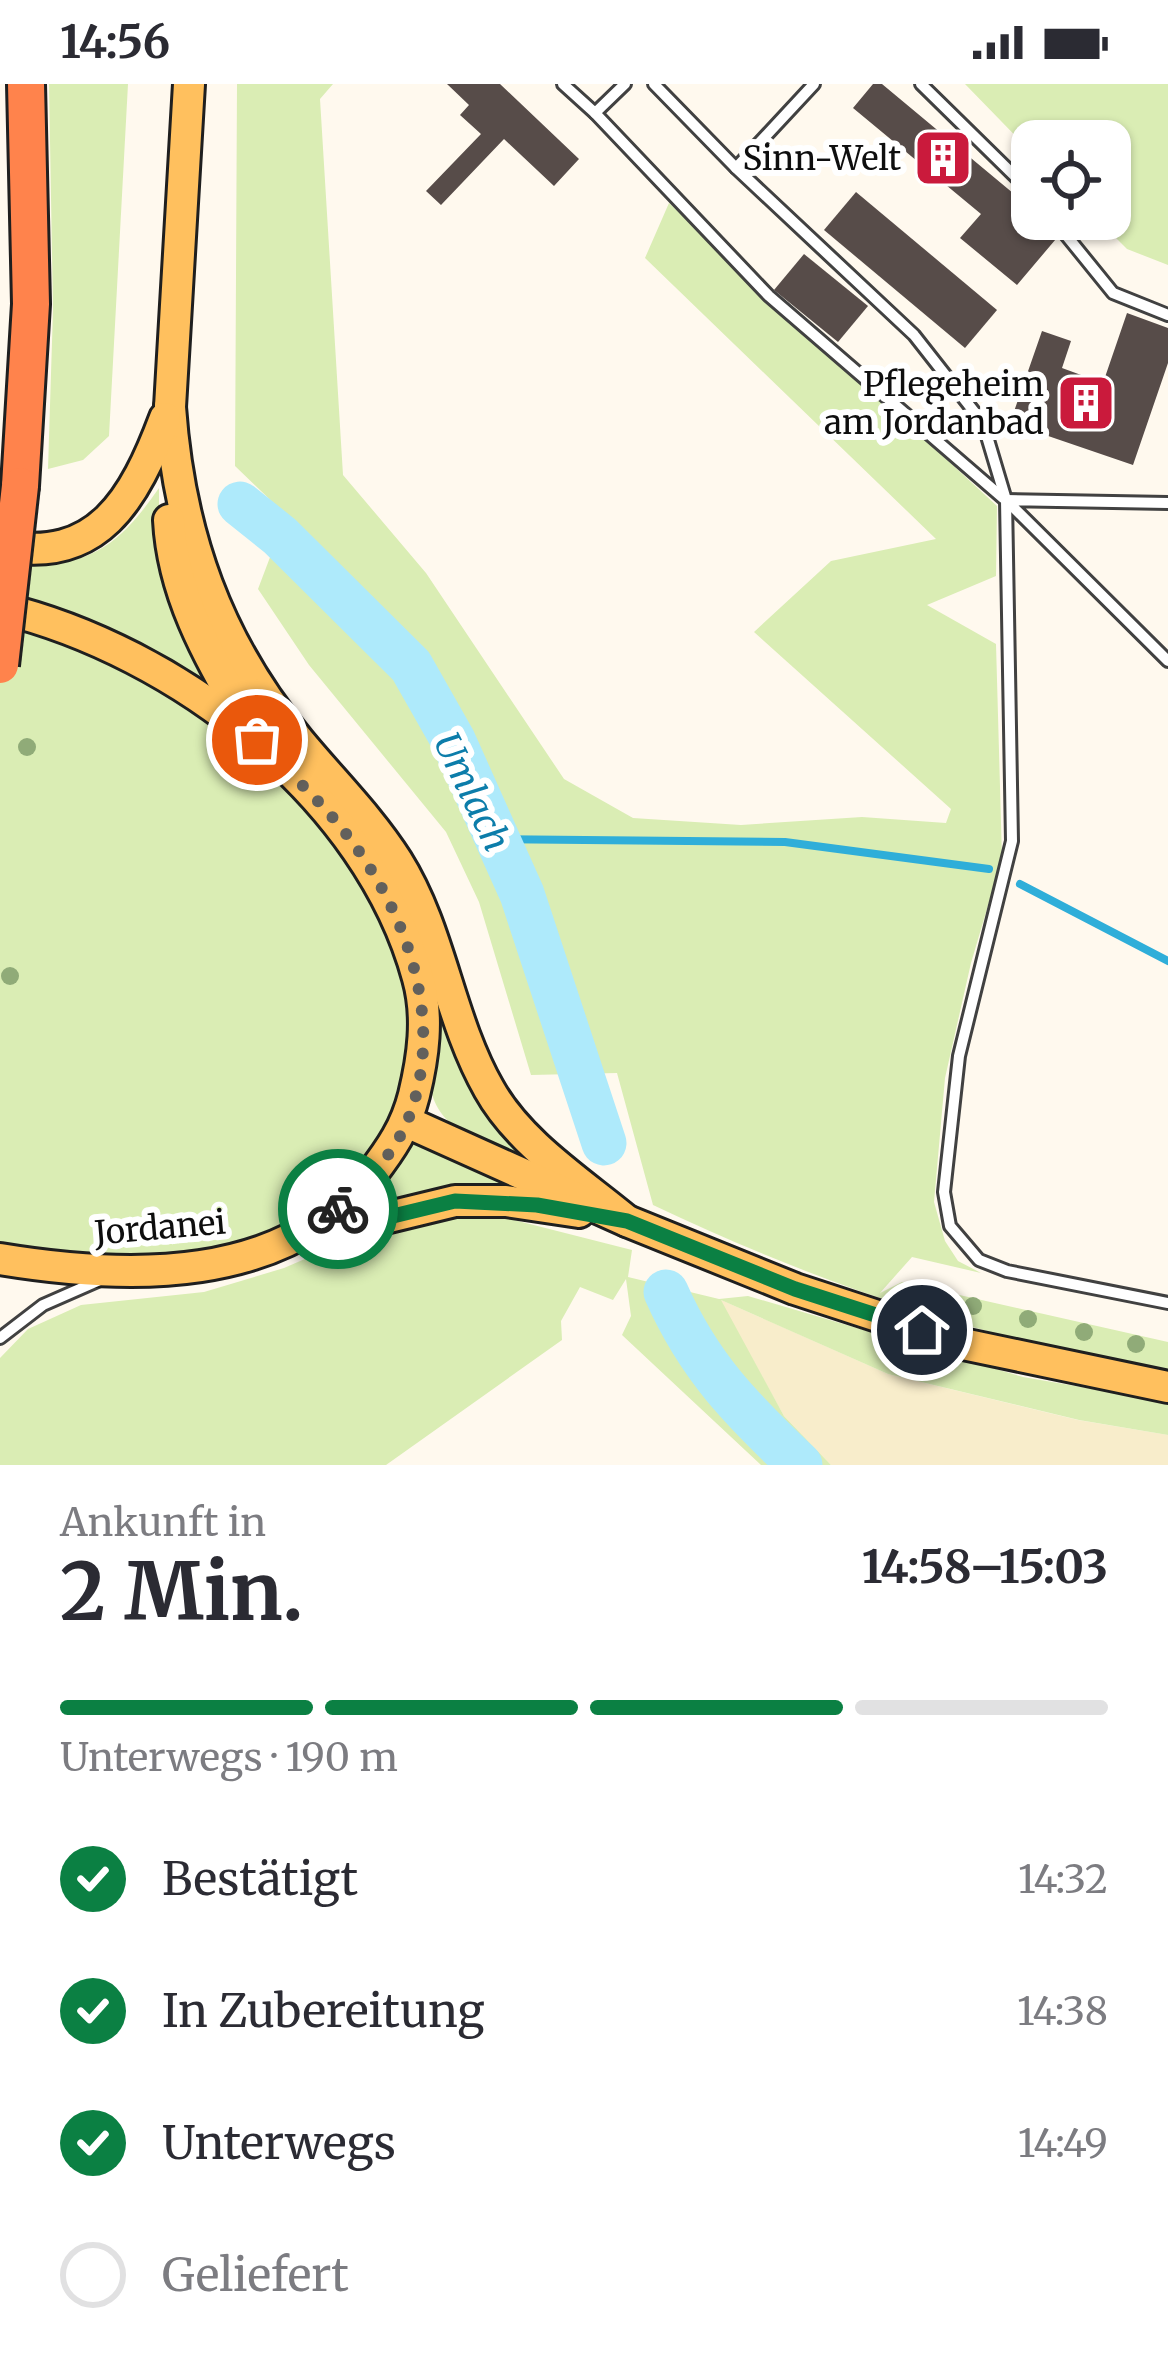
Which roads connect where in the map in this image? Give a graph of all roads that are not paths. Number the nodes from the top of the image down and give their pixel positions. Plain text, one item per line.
1 (26, 84) edge
2 (189, 84) edge
3 (563, 84) edge
4 (626, 84) edge
5 (654, 84) edge
6 (814, 84) edge
7 (921, 84) edge
8 (595, 113) junction
9 (736, 168) junction
10 (1011, 172) edge
11 (1070, 240) edge
12 (1168, 315) edge
13 (170, 407) junction
14 (1006, 500) junction
15 (1168, 502) edge
16 (0, 545) edge
17 (0, 608) edge
18 (1168, 661) edge
19 (0, 665) edge
20 (257, 740) junction
21 (407, 1122) junction
22 (627, 1221) junction
23 (298, 1239) junction
24 (0, 1259) edge
25 (117, 1273) junction
26 (1168, 1304) edge
27 (0, 1338) edge
28 (1168, 1388) edge

1 - 19 highway, bridge
2 - 13 main road
3 - 8 lane
4 - 8 lane
5 - 9 lane
6 - 9 lane
7 - 10 lane
8 - 14 lane
9 - 14 lane
11 - 12 lane
13 - 16 main road
13 - 20 main road
13 - 22 main road
14 - 15 lane
14 - 18 lane
14 - 26 lane
17 - 20 main road, Jordanei
20 - 21 main road, Jordanei
21 - 22 main road
21 - 23 main road, Jordanei
22 - 23 main road
22 - 28 main road
23 - 25 main road, Jordanei
24 - 25 main road, Jordanei
25 - 27 lane

